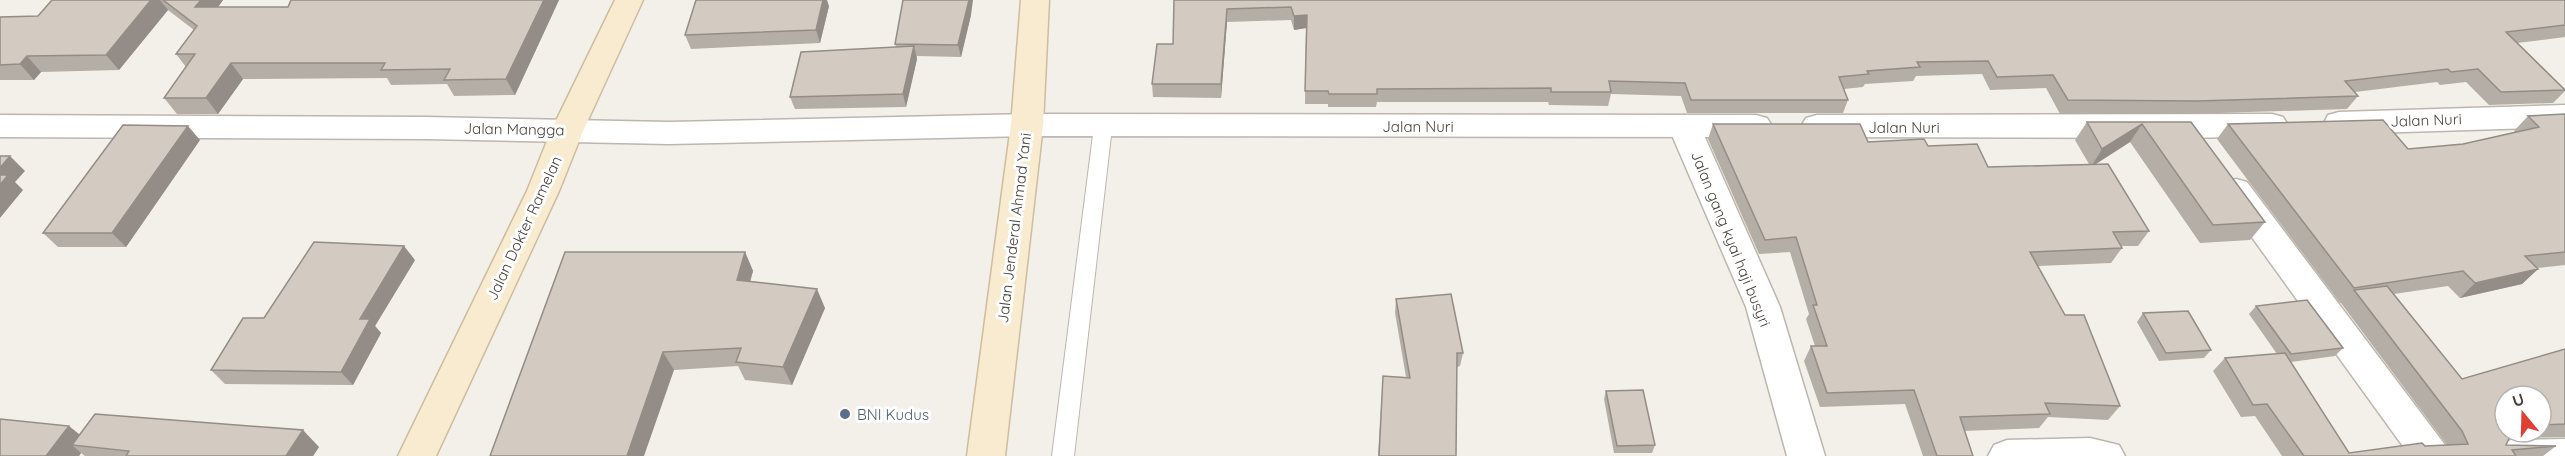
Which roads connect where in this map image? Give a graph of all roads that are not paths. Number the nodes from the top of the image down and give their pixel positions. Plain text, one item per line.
1 (628, 0) edge
2 (1035, 0) edge
3 (2565, 116) edge
4 (1027, 125) junction
5 (0, 126) edge
6 (1684, 126) junction
7 (1103, 127) junction
8 (2188, 127) junction
9 (567, 130) junction
10 (2565, 455) edge
11 (417, 456) edge
12 (986, 456) edge
13 (1063, 456) edge
14 (1806, 456) edge
15 (2007, 456) edge
16 (2106, 456) edge
17 (2432, 456) edge
18 (2511, 456) edge

1 - 9 main road, Jalan Dokter Ramelan
2 - 4 main road, Jalan Jenderal Ahmad Yani
3 - 8 street, Jalan Nuri
4 - 7 street, Jalan Nuri
4 - 9 street, Jalan Mangga
4 - 12 main road, Jalan Jenderal Ahmad Yani
5 - 9 street, Jalan Mangga
6 - 7 street, Jalan Nuri
6 - 8 street, Jalan Nuri
6 - 14 street, Jalan gang kyai haji busyri
7 - 13 lane
8 - 17 street
9 - 11 main road, Jalan Dokter Ramelan
10 - 18 street
15 - 16 street

